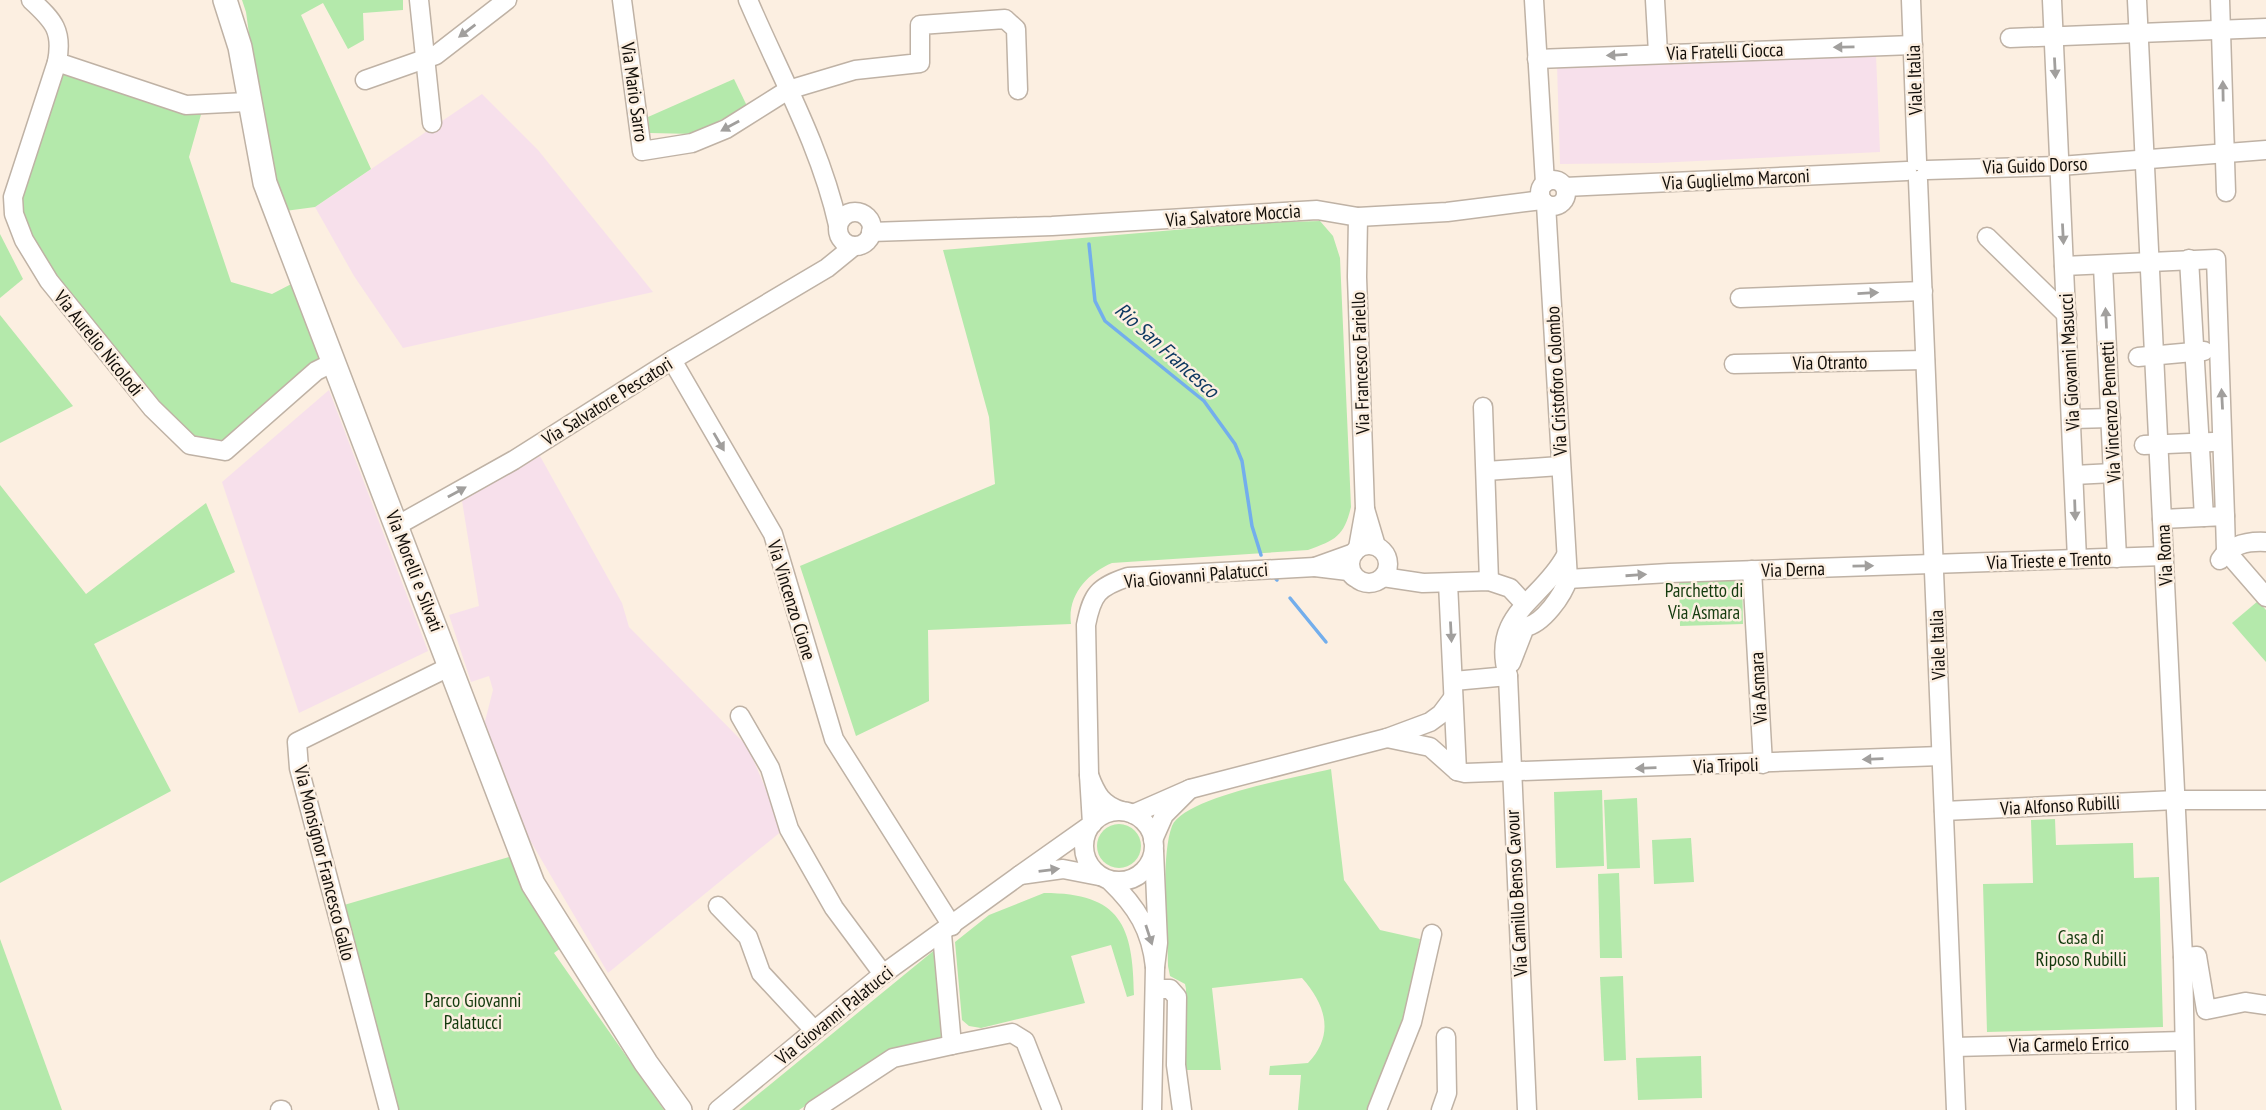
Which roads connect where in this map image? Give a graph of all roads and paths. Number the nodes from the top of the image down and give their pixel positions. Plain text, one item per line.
1 (31, 0) edge
2 (225, 0) edge
3 (419, 0) edge
4 (507, 0) edge
5 (622, 0) edge
6 (748, 0) edge
7 (1534, 0) edge
8 (1655, 0) edge
9 (1911, 0) edge
10 (2052, 0) edge
11 (2137, 0) edge
12 (2220, 0) edge
13 (2266, 28) edge
14 (2222, 29) junction
15 (2139, 33) junction
16 (2054, 35) junction
17 (2010, 38) dead end
18 (1913, 45) junction
19 (1658, 53) junction
20 (425, 59) junction
21 (1537, 59) junction
22 (57, 62) junction
23 (365, 80) dead end
24 (788, 90) junction
25 (1018, 90) dead end
26 (247, 102) junction
27 (432, 123) dead end
28 (2266, 150) edge
29 (2224, 153) junction
30 (2144, 160) junction
31 (2060, 166) junction
32 (1917, 171) junction
33 (828, 180) junction
34 (2226, 192) dead end
35 (1544, 196) junction
36 (1358, 217) junction
37 (865, 221) junction
38 (845, 237) junction
39 (1987, 237) dead end
40 (2189, 258) junction
41 (2150, 262) junction
42 (2064, 266) junction
43 (2103, 266) junction
44 (1923, 291) junction
45 (1740, 298) dead end
46 (2067, 315) junction
47 (2220, 347) junction
48 (2194, 353) junction
49 (2146, 357) junction
50 (671, 360) junction
51 (1926, 360) junction
52 (334, 362) junction
53 (1734, 364) dead end
54 (1483, 407) dead end
55 (2111, 418) junction
56 (2072, 419) junction
57 (2224, 441) junction
58 (2201, 443) junction
59 (2151, 444) junction
60 (1560, 466) junction
61 (1486, 471) junction
62 (2113, 473) junction
63 (2074, 475) junction
64 (2225, 516) junction
65 (2204, 517) junction
66 (2169, 521) junction
67 (398, 525) junction
68 (2266, 542) edge
69 (1362, 549) junction
70 (2223, 556) junction
71 (1565, 557) junction
72 (2117, 558) junction
73 (2077, 559) junction
74 (2168, 561) junction
75 (1934, 565) junction
76 (1315, 567) junction
77 (793, 568) dead end
78 (1752, 570) junction
79 (1354, 576) junction
80 (1383, 577) junction
81 (1568, 579) junction
82 (1489, 581) junction
83 (1448, 583) junction
84 (2266, 597) edge
85 (1550, 607) junction
86 (1525, 610) junction
87 (451, 666) junction
88 (1508, 676) junction
89 (1453, 690) junction
90 (740, 716) dead end
91 (1430, 722) junction
92 (834, 738) junction
93 (1387, 738) junction
94 (1430, 747) junction
95 (1941, 756) junction
96 (1763, 764) junction
97 (1457, 771) junction
98 (1511, 772) junction
99 (1089, 775) junction
100 (1190, 789) junction
101 (2176, 800) junction
102 (2266, 800) edge
103 (1944, 811) junction
104 (1127, 813) junction
105 (1092, 824) junction
106 (1154, 846) junction
107 (1020, 875) junction
108 (1105, 878) junction
109 (718, 906) dead end
110 (947, 930) junction
111 (1432, 934) dead end
112 (2183, 957) junction
113 (1155, 967) junction
114 (883, 974) junction
115 (1155, 989) junction
116 (2266, 1005) edge
117 (813, 1030) junction
118 (1446, 1037) dead end
119 (2184, 1041) junction
120 (952, 1045) junction
121 (1954, 1047) junction
122 (389, 1110) edge
123 (680, 1110) edge
124 (718, 1110) edge
125 (814, 1110) edge
126 (1052, 1110) edge
127 (1152, 1110) edge
128 (1182, 1110) edge
129 (1377, 1110) edge
130 (1441, 1110) edge
131 (1527, 1110) edge
132 (1956, 1110) edge
133 (2186, 1110) edge

1 - 22 street
2 - 26 main road, Via Morelli e Silvati
3 - 20 street
4 -> 20 street
24 -> 5 street, Via Mario Sarro
6 - 24 street
7 - 21 street, Via Cristoforo Colombo
8 - 19 street
9 - 18 street, Viale Italia
10 - 16 street, Via Giovanni Masucci
11 - 15 street, Via Roma
12 - 14 street
13 - 14 street
14 - 15 street
29 -> 14 street
15 - 16 street
15 - 30 street, Via Roma
16 - 17 street
16 -> 31 street, Via Giovanni Masucci
18 -> 19 street, Via Fratelli Ciocca
18 - 32 street, Viale Italia
19 -> 21 street, Via Fratelli Ciocca
20 - 23 street
20 - 27 street
21 - 35 street, Via Cristoforo Colombo
22 - 26 street
22 - 52 street, Via Aurelio Nicolodi
24 - 25 street
24 - 33 street
26 - 52 main road, Via Morelli e Silvati
28 - 29 street, Via Guido Dorso
29 - 30 street, Via Guido Dorso
29 - 34 street
30 - 31 street, Via Guido Dorso
30 - 41 street, Via Roma
31 - 32 street, Via Guido Dorso
31 -> 42 street, Via Giovanni Masucci
32 - 35 street, Via Guglielmo Marconi
32 - 44 street, Viale Italia
33 - 37 street
33 - 38 street
35 - 36 street, Via Salvatore Moccia
35 - 60 street, Via Cristoforo Colombo
36 - 37 street, Via Salvatore Moccia
36 - 69 street, Via Francesco Fariello
37 - 38 street
37 - 38 street
38 - 50 street, Via Salvatore Pescatori
39 - 46 street
40 - 41 street
40 - 47 street
40 - 48 street
41 - 43 street
41 - 49 street, Via Roma
42 - 43 street
42 - 46 street, Via Giovanni Masucci
55 -> 43 street, Via Vincenzo Pennetti
45 -> 44 street
44 - 51 street, Viale Italia
46 - 56 street, Via Giovanni Masucci
47 - 48 street
57 -> 47 street
48 - 49 street
48 - 58 street
49 - 59 street, Via Roma
67 -> 50 street, Via Salvatore Pescatori
50 -> 92 street, Via Vincenzo Cione
51 - 53 street, Via Otranto
51 - 75 street, Viale Italia
52 - 67 main road, Via Morelli e Silvati
54 - 61 street
55 - 56 street
55 - 62 street, Via Vincenzo Pennetti
56 - 63 street, Via Giovanni Masucci
57 - 58 street
57 - 64 street
58 - 59 street
58 - 65 street
59 - 66 street, Via Roma
60 - 61 street
60 - 71 street, Via Cristoforo Colombo
61 - 82 street
62 - 63 street
62 - 72 street, Via Vincenzo Pennetti
63 -> 73 street, Via Giovanni Masucci
64 - 65 street
64 - 70 street
65 - 66 street
66 - 74 street, Via Roma
67 - 87 main road, Via Morelli e Silvati
68 - 70 street
69 - 76 street, Via Giovanni Palatucci
69 - 79 street
69 - 80 street
70 - 84 street
71 - 81 street, Via Cristoforo Colombo
71 - 86 street
72 - 73 street, Via Trieste e Trento
72 - 74 street, Via Trieste e Trento
73 - 75 street, Via Trieste e Trento
74 - 101 street, Via Roma
78 -> 75 street, Via Derna
75 - 95 street, Viale Italia
76 - 79 street, Via Giovanni Palatucci
76 - 99 street, Via Giovanni Palatucci
77 - 92 street, Via Vincenzo Cione
81 -> 78 street, Via Derna
78 - 96 street, Via Asmara
79 - 80 street
80 - 83 street
81 - 85 street
82 - 83 street
82 - 86 street
83 -> 89 street
85 - 86 street
85 - 86 street
86 - 88 street, Via Camillo Benso Cavour
87 - 122 street, Via Monsignor Francesco Gallo
87 - 123 main road, Via Morelli e Silvati
88 - 89 street
88 - 98 street, Via Camillo Benso Cavour
89 - 91 street
89 - 97 street
90 - 114 street
91 - 93 street
91 - 94 street
92 - 110 street, Via Vincenzo Cione
93 - 94 street
93 - 100 street
94 - 97 street
95 -> 96 street, Via Tripoli
95 - 103 street, Viale Italia
96 -> 98 street, Via Tripoli
97 - 98 street
98 - 131 street, Via Camillo Benso Cavour
99 - 104 street, Via Giovanni Palatucci
99 - 105 street, Via Giovanni Palatucci
100 - 104 street
100 - 106 street
101 - 102 street, Via Alfonso Rubilli
101 - 103 street, Via Alfonso Rubilli
101 - 112 street, Via Roma
103 - 121 street, Viale Italia
104 - 105 street
104 - 106 street
105 - 107 street, Via Giovanni Palatucci
105 - 108 street
106 - 108 street
106 - 113 street
107 -> 108 street, Via Giovanni Palatucci
107 - 110 street, Via Giovanni Palatucci
108 -> 113 street
109 - 117 street
110 - 114 street, Via Giovanni Palatucci
110 - 120 street
111 - 129 street
112 - 116 street
112 - 119 street, Via Roma
113 - 115 street
114 - 117 street, Via Giovanni Palatucci
115 - 127 street
115 - 128 street
117 - 124 street, Via Giovanni Palatucci
118 - 130 street
119 - 121 street, Via Carmelo Errico
119 - 133 street, Via Roma
120 - 125 street
120 - 126 street
121 - 132 street, Viale Italia

